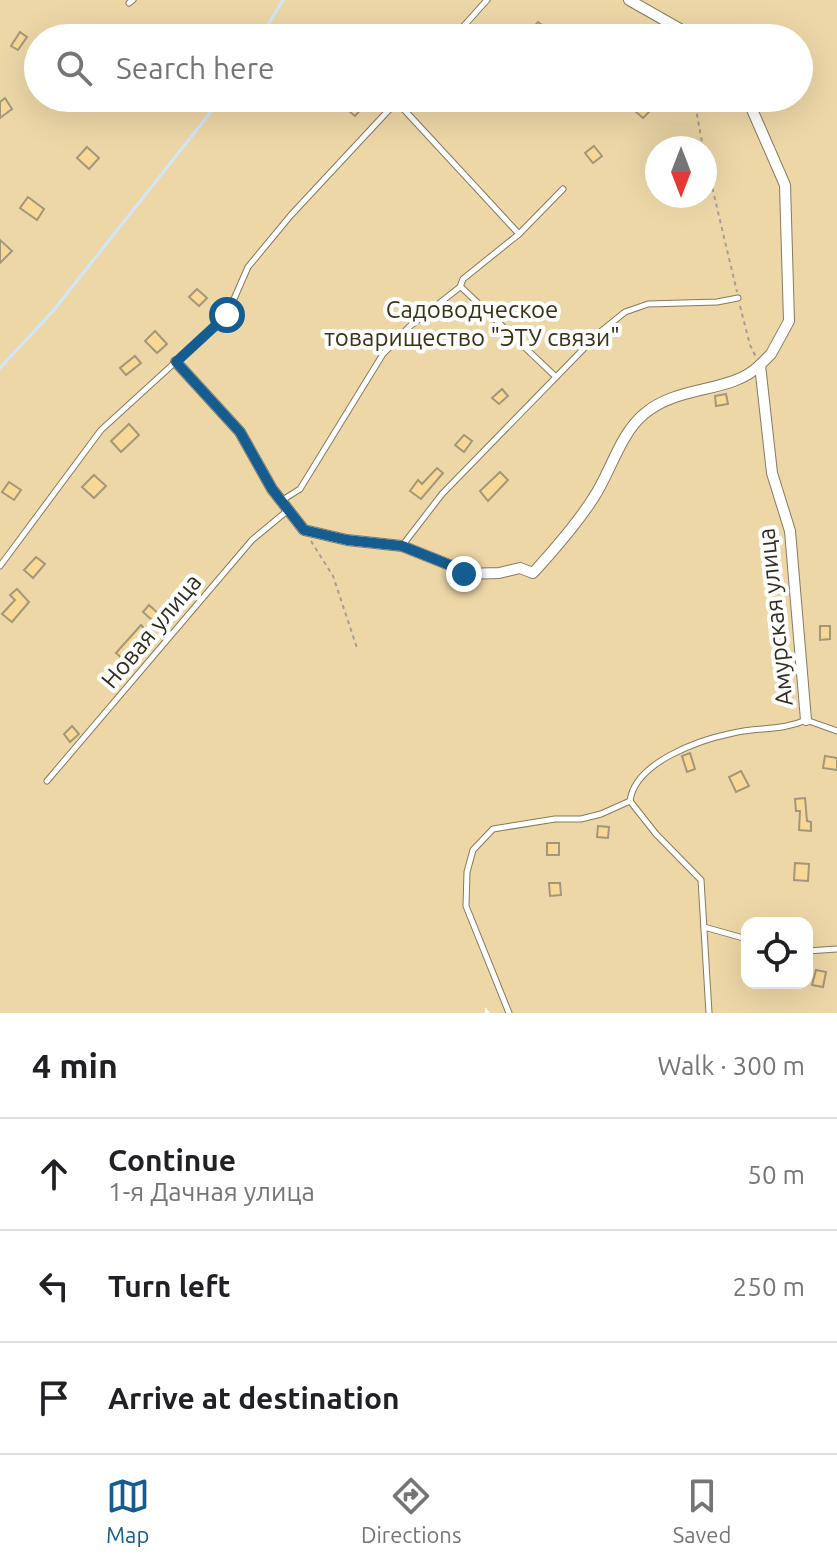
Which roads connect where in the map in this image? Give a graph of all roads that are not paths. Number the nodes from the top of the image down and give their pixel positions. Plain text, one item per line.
1 (487, 0) edge
2 (629, 0) edge
3 (466, 24) edge
4 (671, 24) edge
5 (387, 112) edge
6 (409, 112) edge
7 (753, 112) edge
8 (563, 189) dead end
9 (519, 234) junction
10 (460, 287) junction
11 (738, 298) road end
12 (176, 362) junction
13 (760, 365) junction
14 (556, 377) junction
15 (284, 506) junction
16 (402, 546) junction
17 (0, 566) edge
18 (806, 720) junction
19 (837, 731) edge
20 (47, 781) dead end
21 (630, 801) junction
22 (704, 927) junction
23 (741, 937) edge
24 (837, 949) edge
25 (813, 951) edge
26 (509, 1013) edge
27 (709, 1013) edge

1 - 3 lane
2 - 4 street
5 - 12 lane
6 - 9 lane
7 - 13 street
8 - 9 lane, Новая улица
9 - 10 lane, Новая улица
10 - 14 lane
10 - 15 lane, Новая улица
11 - 14 lane
12 - 15 street
12 - 17 lane
13 - 16 street
13 - 18 street, Амурская улица
14 - 16 lane
15 - 16 street
15 - 20 lane, Новая улица
18 - 19 lane
18 - 21 lane
21 - 22 lane
21 - 26 lane
22 - 23 lane
22 - 27 lane
24 - 25 lane

